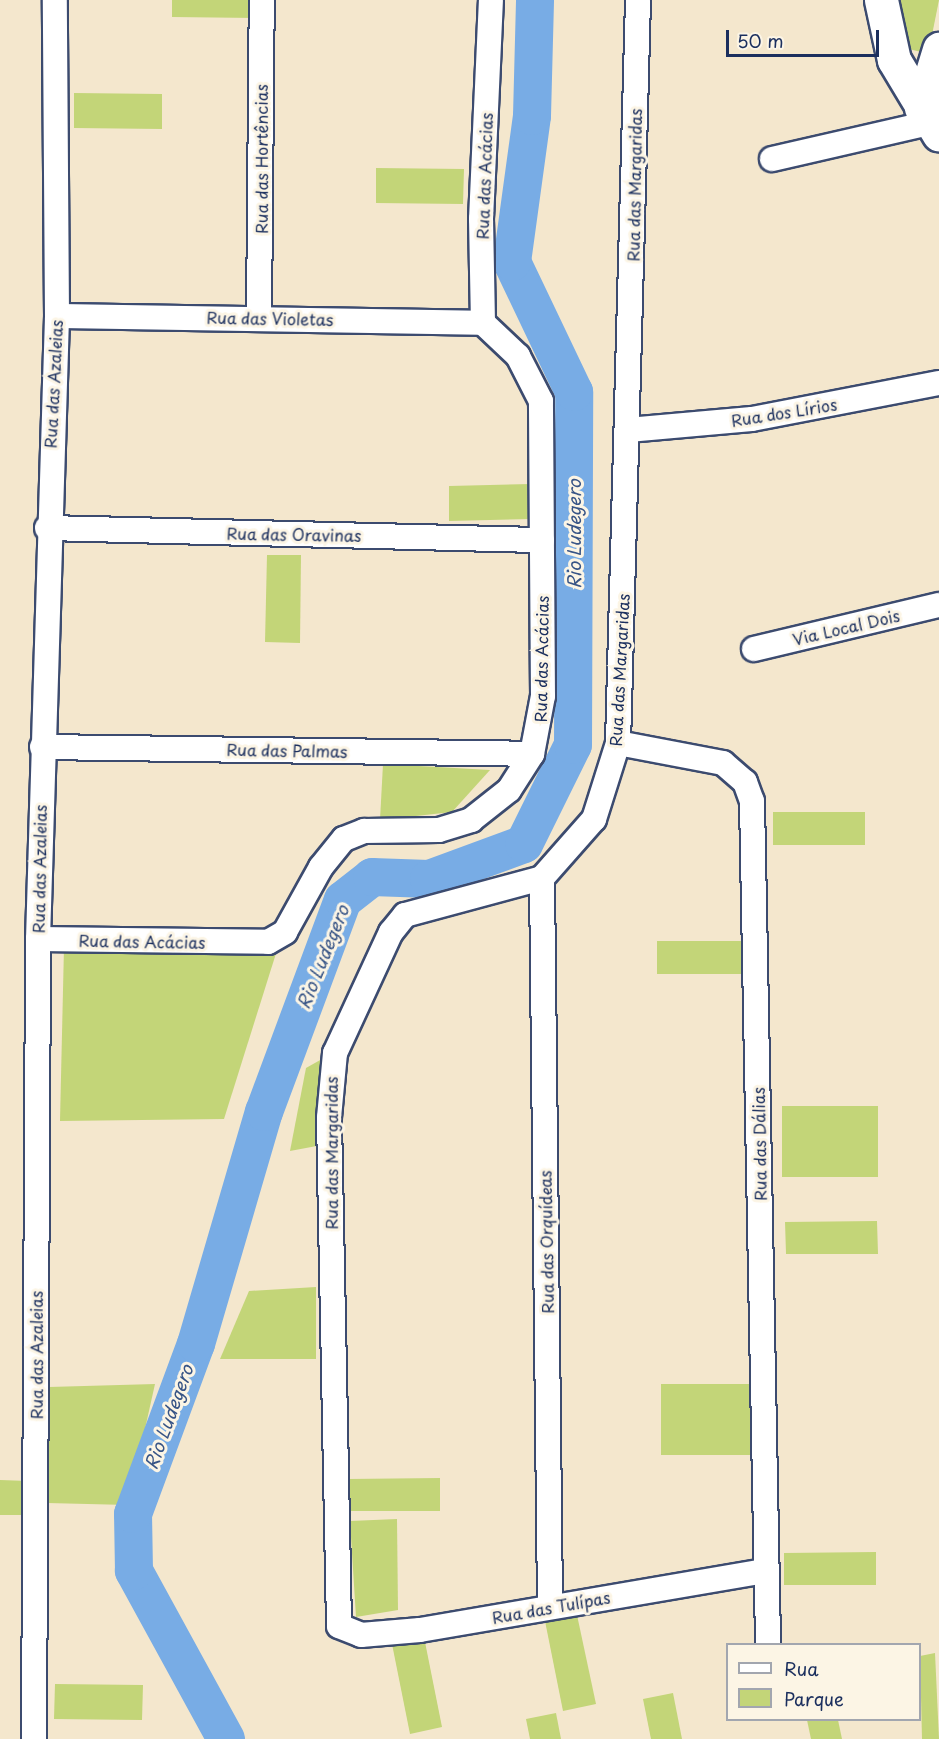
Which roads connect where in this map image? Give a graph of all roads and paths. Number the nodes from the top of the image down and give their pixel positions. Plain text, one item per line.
1 (55, 0) edge
2 (262, 0) edge
3 (491, 0) edge
4 (638, 0) edge
5 (881, 0) edge
6 (939, 49) edge
7 (930, 122) edge
8 (772, 159) dead end
9 (57, 316) junction
10 (259, 318) junction
11 (483, 323) junction
12 (939, 383) edge
13 (628, 430) junction
14 (47, 528) junction
15 (542, 540) junction
16 (939, 605) edge
17 (754, 649) dead end
18 (618, 742) junction
19 (42, 747) junction
20 (532, 754) junction
21 (542, 878) junction
22 (38, 939) junction
23 (764, 1571) junction
24 (550, 1606) junction
25 (339, 1626) joint
26 (768, 1643) edge
27 (34, 1739) edge

1 - 9 street, Rua das Azaleias
2 - 10 street, Rua das Hortências
3 - 11 street, Rua das Acácias
4 - 13 street, Rua das Margaridas
5 - 7 main road
6 - 7 main road
7 - 8 street
9 - 10 street, Rua das Violetas
9 - 14 street, Rua das Azaleias
10 - 11 street, Rua das Violetas
11 - 15 street, Rua das Acácias
12 - 13 street, Rua dos Lírios
13 - 18 street, Rua das Margaridas
14 - 15 street, Rua das Oravinas
14 - 19 street, Rua das Azaleias
15 - 20 street, Rua das Acácias
16 - 17 street, Via Local Dois
18 - 21 street, Rua das Margaridas
18 - 23 street, Rua das Dálias
19 - 20 street, Rua das Palmas
19 - 22 street, Rua das Azaleias
20 - 22 street, Rua das Acácias
21 - 24 street, Rua das Orquídeas
21 - 25 street, Rua das Margaridas
22 - 27 street, Rua das Azaleias
23 - 24 street, Rua das Tulípas
23 - 26 street, Rua das Dálias
24 - 25 street, Rua das Tulípas

